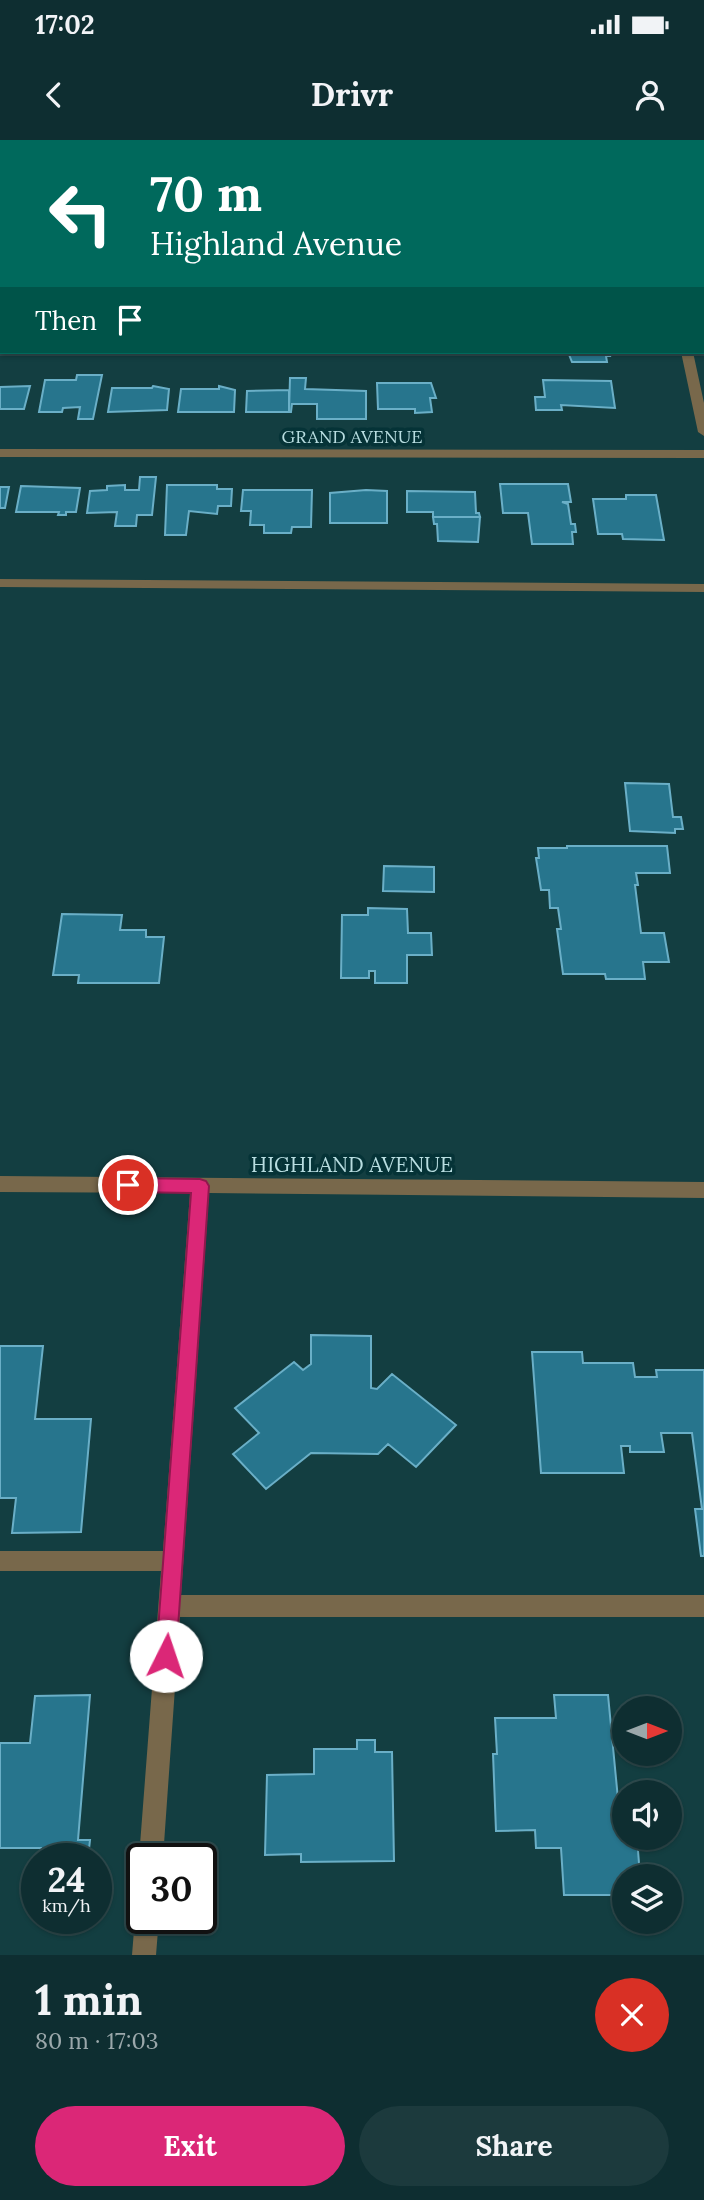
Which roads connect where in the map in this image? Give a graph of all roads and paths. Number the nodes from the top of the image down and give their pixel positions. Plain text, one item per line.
1 (687, 354) edge
2 (704, 429) edge
3 (0, 453) edge
4 (704, 454) edge
5 (0, 583) edge
6 (704, 588) edge
7 (0, 1184) edge
8 (200, 1186) junction
9 (704, 1189) edge
10 (0, 1561) edge
11 (173, 1561) junction
12 (170, 1606) junction
13 (704, 1606) edge
14 (152, 1843) edge
15 (146, 1934) edge
16 (144, 1955) edge

1 - 2 street
3 - 4 street, GRAND AVENUE
5 - 6 street
7 - 8 street, HIGHLAND AVENUE
8 - 9 street, HIGHLAND AVENUE
8 - 11 street
10 - 11 street
11 - 12 street
12 - 13 street
12 - 14 street
15 - 16 street

